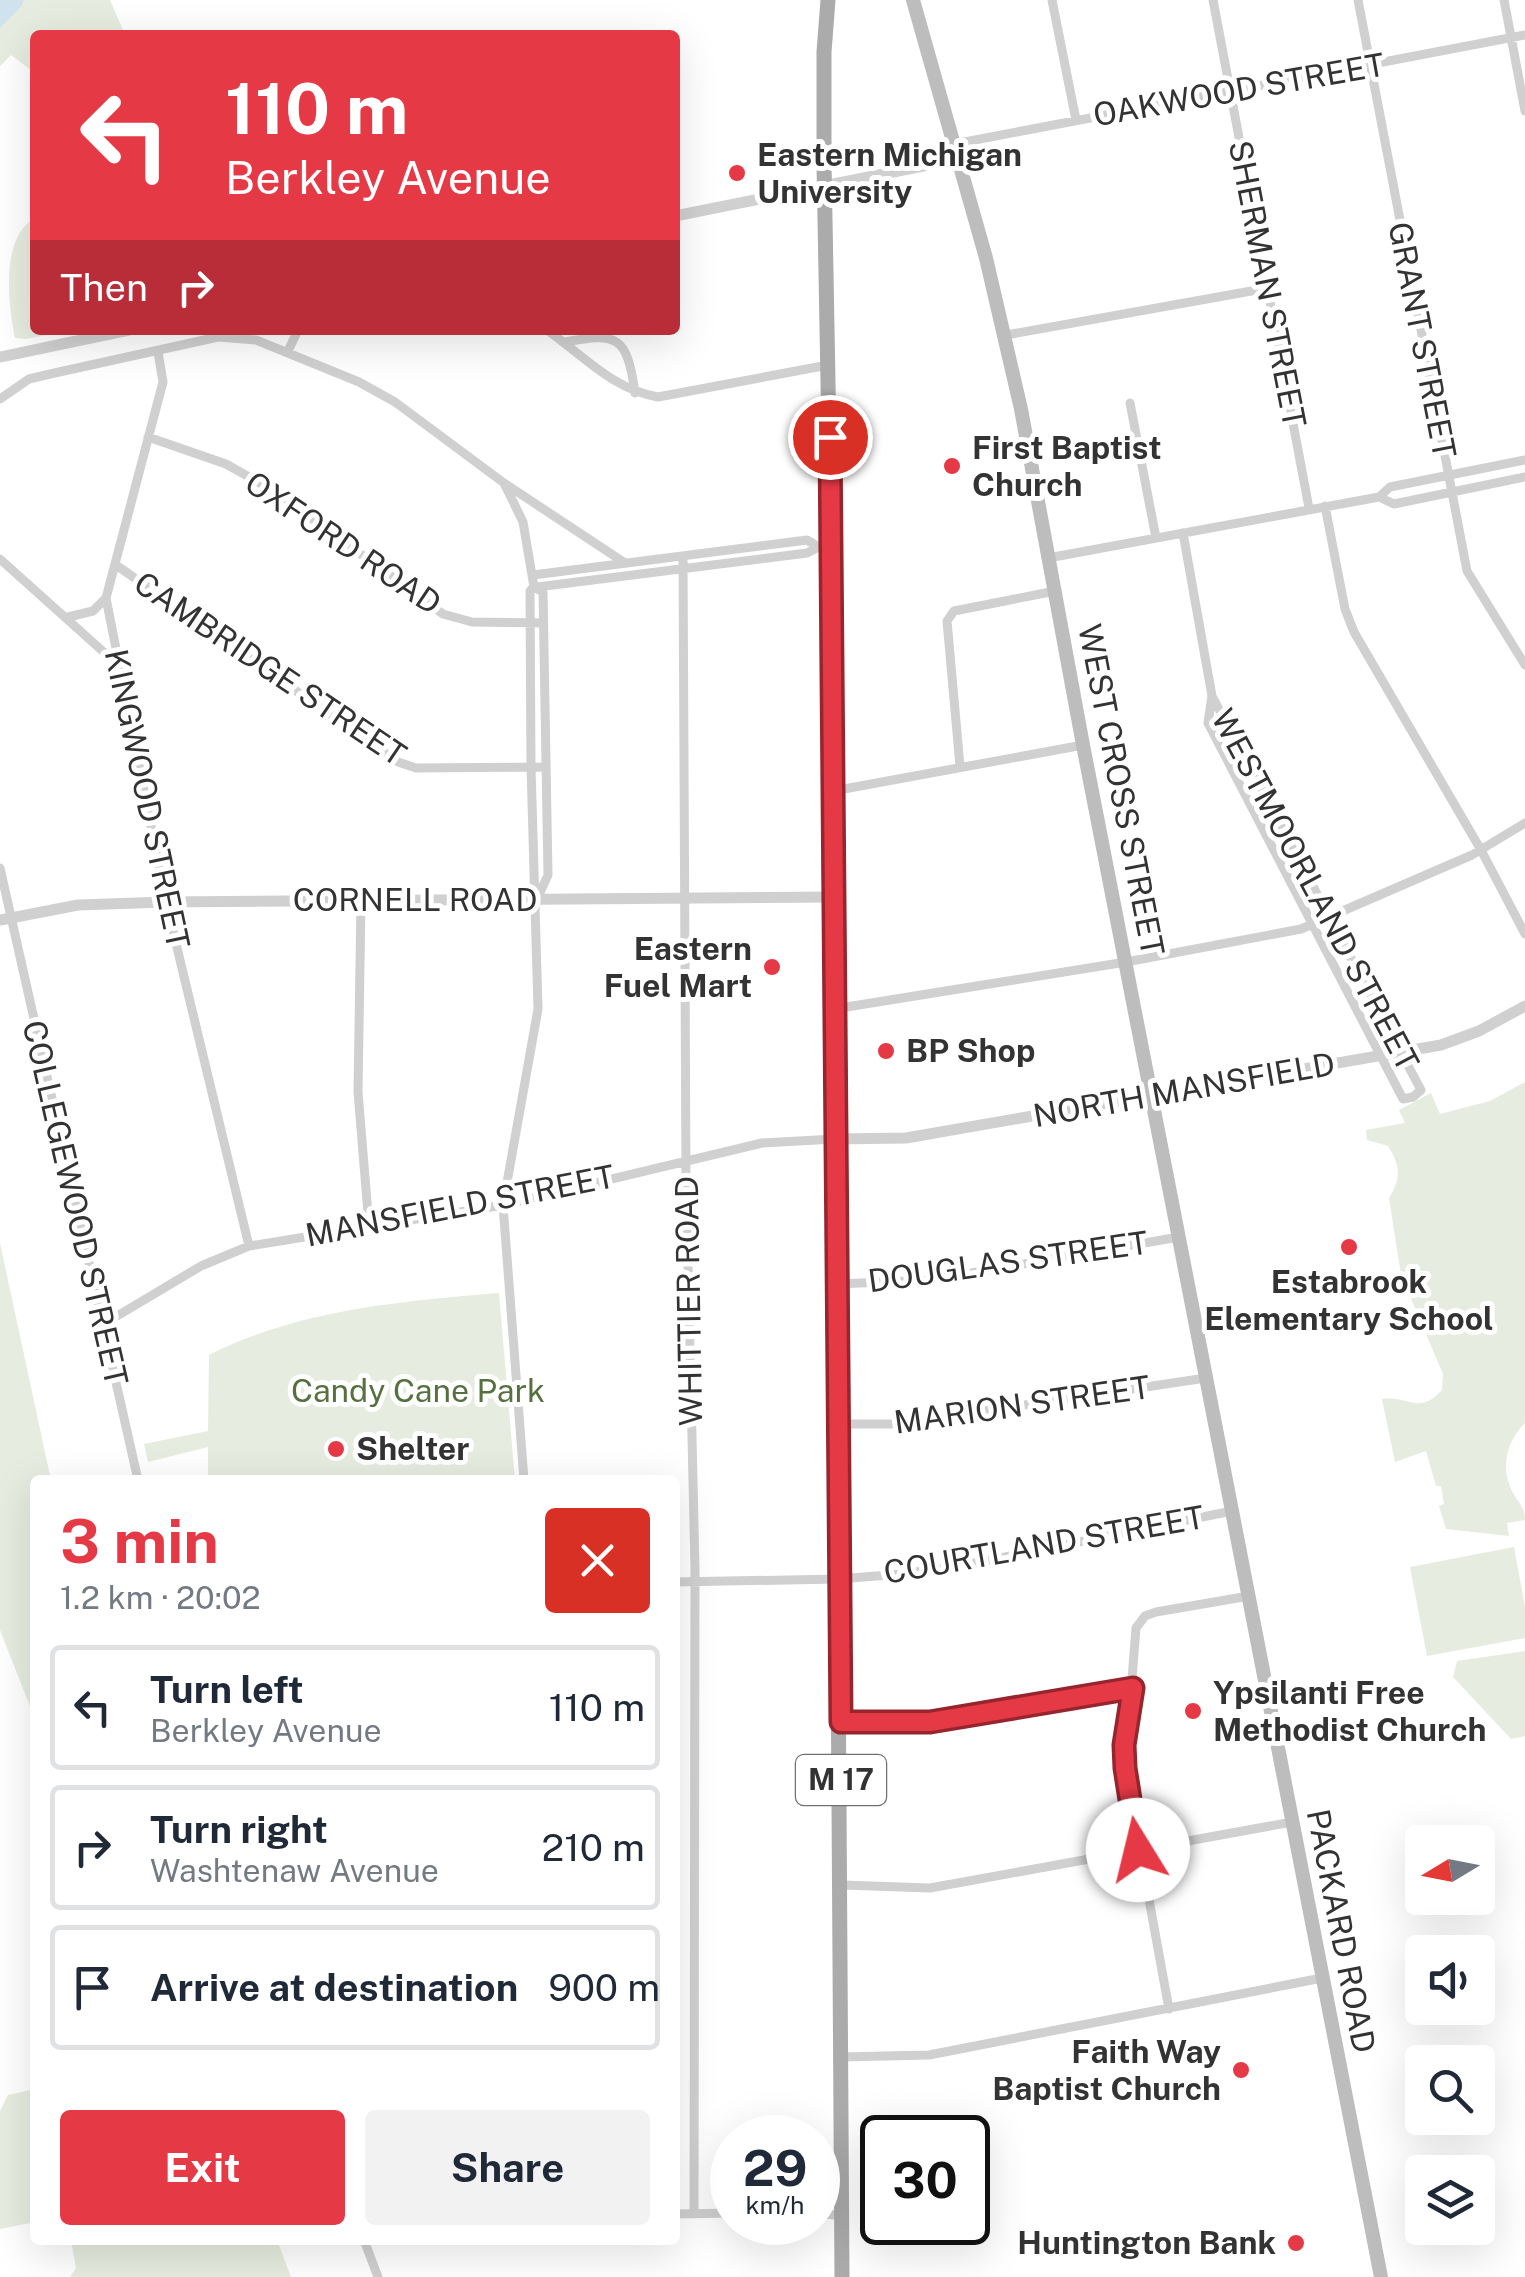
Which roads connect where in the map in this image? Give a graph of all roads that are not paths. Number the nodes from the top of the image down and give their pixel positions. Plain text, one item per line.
1 (828, 0) edge
2 (913, 0) edge
3 (1052, 0) edge
4 (1213, 0) edge
5 (1358, 0) edge
6 (1504, 0) edge
7 (1525, 36) edge
8 (1512, 38) junction
9 (1370, 66) junction
10 (1231, 91) junction
11 (1525, 111) edge
12 (1076, 120) junction
13 (956, 152) junction
14 (825, 186) junction
15 (680, 215) edge
16 (1268, 288) junction
17 (103, 335) edge
18 (296, 335) edge
19 (554, 335) edge
20 (1006, 335) junction
21 (565, 342) junction
22 (288, 351) junction
23 (158, 352) junction
24 (0, 356) edge
25 (828, 365) junction
26 (635, 393) junction
27 (0, 399) edge
28 (1130, 403) dead end
29 (148, 437) junction
30 (1525, 460) edge
31 (1448, 474) junction
32 (1525, 478) edge
33 (504, 482) junction
34 (1452, 492) junction
35 (1378, 497) junction
36 (1326, 506) junction
37 (1309, 508) junction
38 (1183, 533) junction
39 (1156, 538) junction
40 (825, 546) junction
41 (682, 556) junction
42 (1048, 558) junction
43 (0, 559) edge
44 (625, 563) junction
45 (116, 565) junction
46 (683, 569) junction
47 (533, 575) junction
48 (627, 576) junction
49 (534, 587) junction
50 (1054, 591) junction
51 (106, 598) junction
52 (68, 618) junction
53 (530, 623) junction
54 (542, 623) junction
55 (1525, 665) edge
56 (119, 666) junction
57 (1212, 696) junction
58 (1083, 745) junction
59 (531, 766) junction
60 (960, 766) junction
61 (546, 767) junction
62 (833, 791) junction
63 (1525, 824) edge
64 (1482, 850) junction
65 (0, 868) edge
66 (684, 898) junction
67 (832, 898) junction
68 (361, 900) junction
69 (536, 900) junction
70 (166, 902) junction
71 (1331, 918) junction
72 (5, 919) edge
73 (1312, 924) junction
74 (1525, 934) edge
75 (1126, 962) junction
76 (1525, 1006) edge
77 (834, 1009) junction
78 (1401, 1052) junction
79 (1380, 1056) junction
80 (1151, 1095) junction
81 (835, 1139) junction
82 (686, 1160) junction
83 (502, 1205) junction
84 (369, 1226) junction
85 (1179, 1237) junction
86 (249, 1246) junction
87 (837, 1284) junction
88 (102, 1325) junction
89 (1206, 1378) junction
90 (838, 1424) junction
91 (137, 1475) edge
92 (524, 1475) edge
93 (1232, 1511) junction
94 (839, 1579) junction
95 (680, 1582) edge
96 (695, 1582) junction
97 (1250, 1596) junction
98 (1133, 1688) junction
99 (841, 1722) junction
100 (1292, 1822) junction
101 (1138, 1850) junction
102 (842, 1885) junction
103 (1322, 1978) junction
104 (1169, 2008) junction
105 (842, 2057) junction
106 (680, 2214) edge
107 (694, 2214) junction
108 (710, 2214) edge
109 (842, 2216) joint
110 (366, 2245) edge
111 (378, 2277) edge
112 (842, 2277) edge
113 (1381, 2277) edge

1 - 14 main road, M 17
2 - 13 main road, WEST CROSS STREET
3 - 12 street
4 - 10 street, SHERMAN STREET
5 - 9 street, GRANT STREET
6 - 8 street
7 - 8 street, OAKWOOD STREET
8 - 9 street, OAKWOOD STREET
8 - 11 street
9 - 10 street, OAKWOOD STREET
9 - 31 street, GRANT STREET
10 - 12 street, OAKWOOD STREET
10 - 16 street, SHERMAN STREET
12 - 13 street, OAKWOOD STREET
13 - 14 street, OAKWOOD STREET
13 - 20 main road, WEST CROSS STREET
14 - 15 street, OAKWOOD STREET
14 - 25 main road, M 17
16 - 20 street
16 - 37 street, SHERMAN STREET
17 - 24 street
18 - 22 street
19 - 21 street
20 - 42 main road, WEST CROSS STREET
21 - 26 street
21 - 26 street
22 - 23 street
22 - 33 street
23 - 27 street
23 - 29 street, KINGWOOD STREET
25 - 26 street
25 - 40 main road, M 17
28 - 39 street
29 - 45 street, KINGWOOD STREET
29 - 53 street, OXFORD ROAD
30 - 31 street
31 - 34 street, GRANT STREET
31 - 35 street
32 - 34 street
33 - 44 street
33 - 47 street
34 - 35 street
34 - 55 street, GRANT STREET
35 - 36 street
36 - 37 street
36 - 64 street
37 - 38 street
38 - 39 street
38 - 57 street, WESTMOORLAND STREET
39 - 42 street
40 - 41 street
40 - 46 street
40 - 62 main road, M 17
41 - 44 street
41 - 46 street, WHITTIER ROAD
42 - 50 main road, WEST CROSS STREET
43 - 52 street
44 - 47 street
44 - 48 street
45 - 51 street, KINGWOOD STREET
45 - 59 street, CAMBRIDGE STREET
46 - 48 street
46 - 66 street, WHITTIER ROAD
47 - 49 street
48 - 49 street
49 - 53 street
49 - 54 street
50 - 58 main road, WEST CROSS STREET
50 - 60 street
51 - 52 street, CAMBRIDGE STREET
51 - 56 street, KINGWOOD STREET
52 - 56 street
53 - 54 street, OXFORD ROAD
53 - 59 street
54 - 61 street
56 - 70 street, KINGWOOD STREET
57 - 71 street, WESTMOORLAND STREET
57 - 73 street, WESTMOORLAND STREET
58 - 60 street
58 - 75 main road, WEST CROSS STREET
59 - 61 street, CAMBRIDGE STREET
59 - 69 street
60 - 62 street
61 - 69 street
62 - 67 main road, M 17
63 - 64 street
64 - 71 street
64 - 74 street
65 - 72 street, COLLEGEWOOD STREET
66 - 67 street, CORNELL ROAD
66 - 69 street, CORNELL ROAD
66 - 82 street, WHITTIER ROAD
67 - 77 main road, M 17
68 - 69 street, CORNELL ROAD
68 - 70 street, CORNELL ROAD
68 - 84 street
69 - 83 street
70 - 72 street, CORNELL ROAD
70 - 86 street, KINGWOOD STREET
71 - 73 street
71 - 78 street, WESTMOORLAND STREET
72 - 88 street, COLLEGEWOOD STREET
73 - 75 street
73 - 79 street, WESTMOORLAND STREET
75 - 77 street
75 - 80 main road, WEST CROSS STREET
76 - 78 street, NORTH MANSFIELD
77 - 81 main road, M 17
78 - 79 street, NORTH MANSFIELD
78 - 79 street, WESTMOORLAND STREET
79 - 80 street, NORTH MANSFIELD
80 - 81 street, NORTH MANSFIELD
80 - 85 main road, WEST CROSS STREET
81 - 82 street, MANSFIELD STREET
81 - 87 main road, M 17
82 - 83 street, MANSFIELD STREET
82 - 96 street, WHITTIER ROAD
83 - 84 street, MANSFIELD STREET
83 - 92 street
84 - 86 street, MANSFIELD STREET
85 - 87 street, DOUGLAS STREET
85 - 89 main road, WEST CROSS STREET
86 - 88 street, MANSFIELD STREET
87 - 90 main road, M 17
88 - 91 street, COLLEGEWOOD STREET
89 - 90 street, MARION STREET
89 - 93 main road, WEST CROSS STREET
90 - 94 main road, M 17
93 - 94 street, COURTLAND STREET
93 - 97 main road, WEST CROSS STREET
94 - 96 street, COURTLAND STREET
94 - 99 main road, M 17
95 - 96 street, COURTLAND STREET
96 - 107 street, WHITTIER ROAD
97 - 98 street
97 - 100 main road, PACKARD ROAD
98 - 99 street
98 - 101 street
99 - 102 main road, M 17
100 - 101 street
100 - 103 main road, PACKARD ROAD
101 - 102 street
101 - 104 street
102 - 105 main road, M 17
103 - 104 street
103 - 113 main road, PACKARD ROAD
104 - 105 street
105 - 109 main road, M 17
106 - 107 street
107 - 108 street
109 - 112 main road, M 17
110 - 111 street

